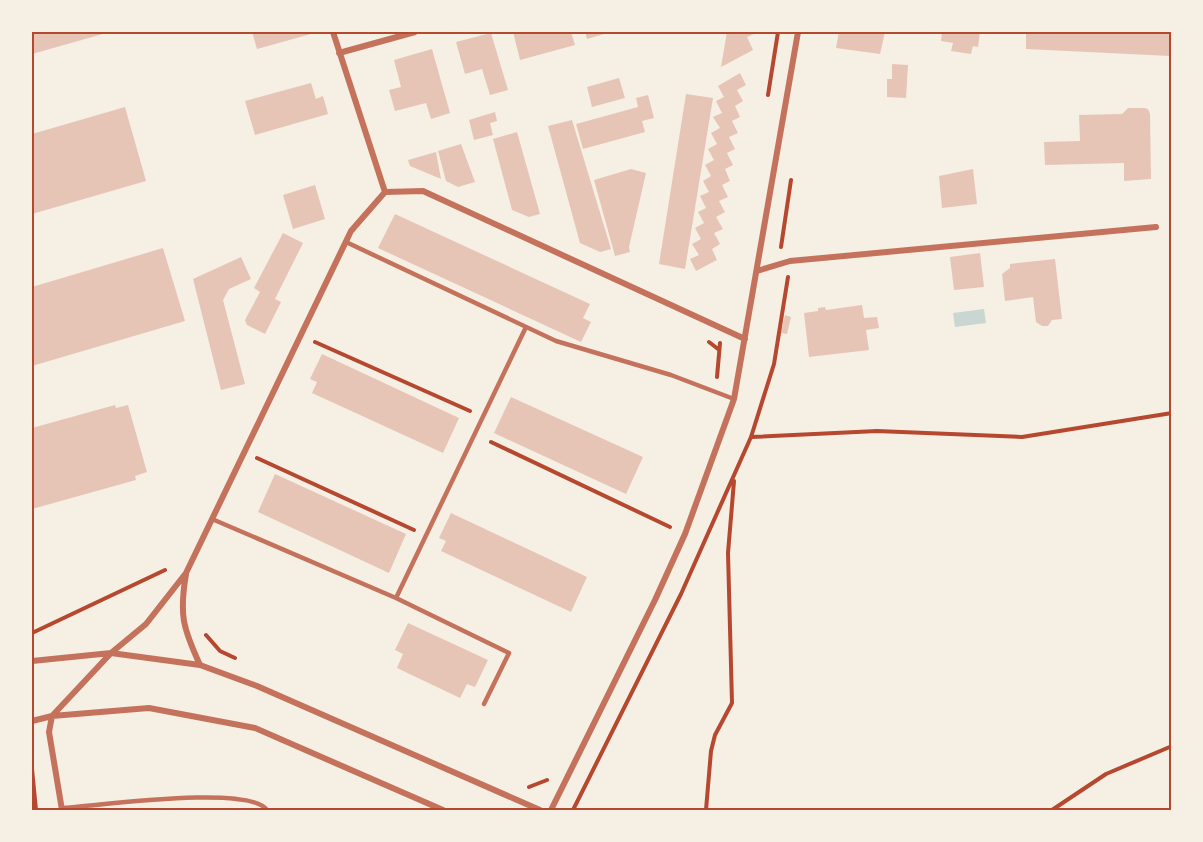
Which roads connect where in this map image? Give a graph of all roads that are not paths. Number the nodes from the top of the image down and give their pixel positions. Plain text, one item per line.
1 (333, 32) edge
2 (415, 32) edge
3 (798, 32) edge
4 (339, 53) junction
5 (385, 192) junction
6 (1156, 227) dead end
7 (346, 242) junction
8 (757, 271) junction
9 (526, 327) junction
10 (745, 339) junction
11 (734, 399) junction
12 (212, 519) junction
13 (186, 573) junction
14 (396, 598) junction
15 (111, 653) junction
16 (32, 661) edge
17 (200, 665) junction
18 (484, 704) dead end
19 (52, 716) junction
20 (32, 721) edge
21 (62, 809) edge
22 (267, 810) edge
23 (443, 810) edge
24 (540, 810) edge
25 (551, 810) edge

1 - 4 street
2 - 4 street
3 - 8 street
4 - 5 street
5 - 7 street
5 - 10 street
6 - 8 street
7 - 9 lane
7 - 12 street
8 - 10 street
9 - 11 lane
9 - 14 lane
10 - 11 street
11 - 25 street
12 - 13 street
12 - 14 lane
13 - 15 street
13 - 17 street
14 - 18 lane
15 - 16 street
15 - 17 street
15 - 19 street
17 - 24 street
19 - 20 street
19 - 21 street
19 - 23 street
21 - 22 lane

